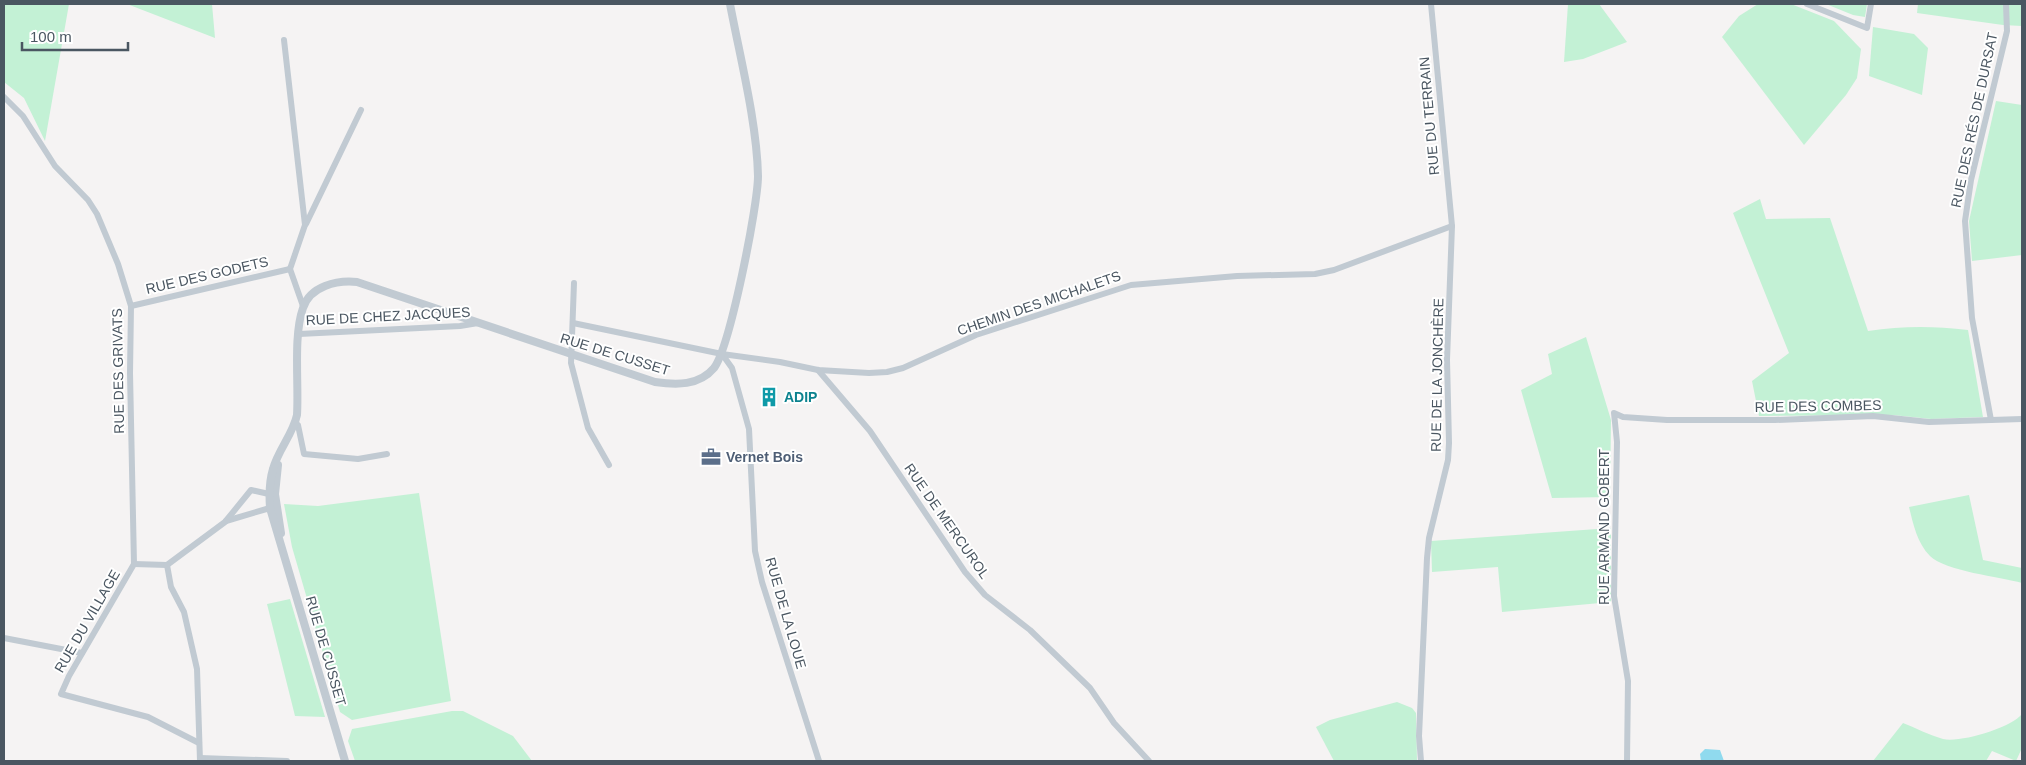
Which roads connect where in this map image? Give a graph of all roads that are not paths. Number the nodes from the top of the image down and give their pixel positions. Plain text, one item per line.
1 (730, 4) edge
2 (1431, 4) edge
3 (1807, 4) edge
4 (1871, 4) edge
5 (2006, 4) edge
6 (284, 40) dead end
7 (4, 97) edge
8 (361, 110) dead end
9 (305, 225) junction
10 (1452, 226) junction
11 (290, 269) junction
12 (574, 283) dead end
13 (131, 306) junction
14 (303, 306) junction
15 (478, 323) junction
16 (573, 323) junction
17 (299, 334) junction
18 (571, 354) junction
19 (722, 354) junction
20 (818, 370) junction
21 (1614, 413) joint
22 (2022, 419) edge
23 (1991, 420) junction
24 (295, 423) junction
25 (387, 454) dead end
26 (609, 464) dead end
27 (272, 494) junction
28 (271, 505) junction
29 (279, 520) junction
30 (225, 522) junction
31 (283, 547) junction
32 (134, 564) junction
33 (167, 565) junction
34 (4, 638) edge
35 (82, 653) junction
36 (199, 743) junction
37 (200, 760) edge
38 (287, 761) edge
39 (345, 761) edge
40 (820, 761) edge
41 (1149, 761) edge
42 (1421, 761) edge
43 (1627, 761) edge

1 - 19 street, RUE DE CUSSET
2 - 10 street, RUE DU TERRAIN
3 - 4 street
5 - 23 street, RUE DES RÉS DE DURSAT
6 - 9 street
7 - 13 street, RUE DES GRIVATS
8 - 9 street
9 - 11 street
10 - 20 street, CHEMIN DES MICHALETS
10 - 42 street, RUE DE LA JONCHÈRE
11 - 13 street, RUE DES GODETS
11 - 14 street
12 - 16 street
13 - 32 street, RUE DES GRIVATS
14 - 15 street, RUE DE CUSSET
14 - 17 street, RUE DE CUSSET
15 - 17 street, RUE DE CHEZ JACQUES
15 - 18 street, RUE DE CUSSET
16 - 18 street
16 - 19 street, CHEMIN DES MICHALETS
17 - 24 street, RUE DE CUSSET
18 - 19 street, RUE DE CUSSET
18 - 26 street
19 - 20 street, CHEMIN DES MICHALETS
19 - 40 street, RUE DE LA LOUE
20 - 41 street, RUE DE MERCUROL
21 - 23 street, RUE DES COMBES
21 - 43 street, RUE ARMAND GOBERT
22 - 23 street, RUE DES COMBES
24 - 25 street
24 - 27 street, RUE DE CUSSET
27 - 28 street, RUE DE CUSSET
27 - 29 street, RUE DE CUSSET
27 - 30 street
28 - 29 street
28 - 30 street
28 - 31 street, RUE DE CUSSET
29 - 31 street, RUE DE CUSSET
30 - 33 street
31 - 39 street, RUE DE CUSSET
32 - 33 street
32 - 35 street, RUE DU VILLAGE
33 - 36 street
34 - 35 street
35 - 36 street, RUE DU VILLAGE
36 - 37 street
37 - 38 street

